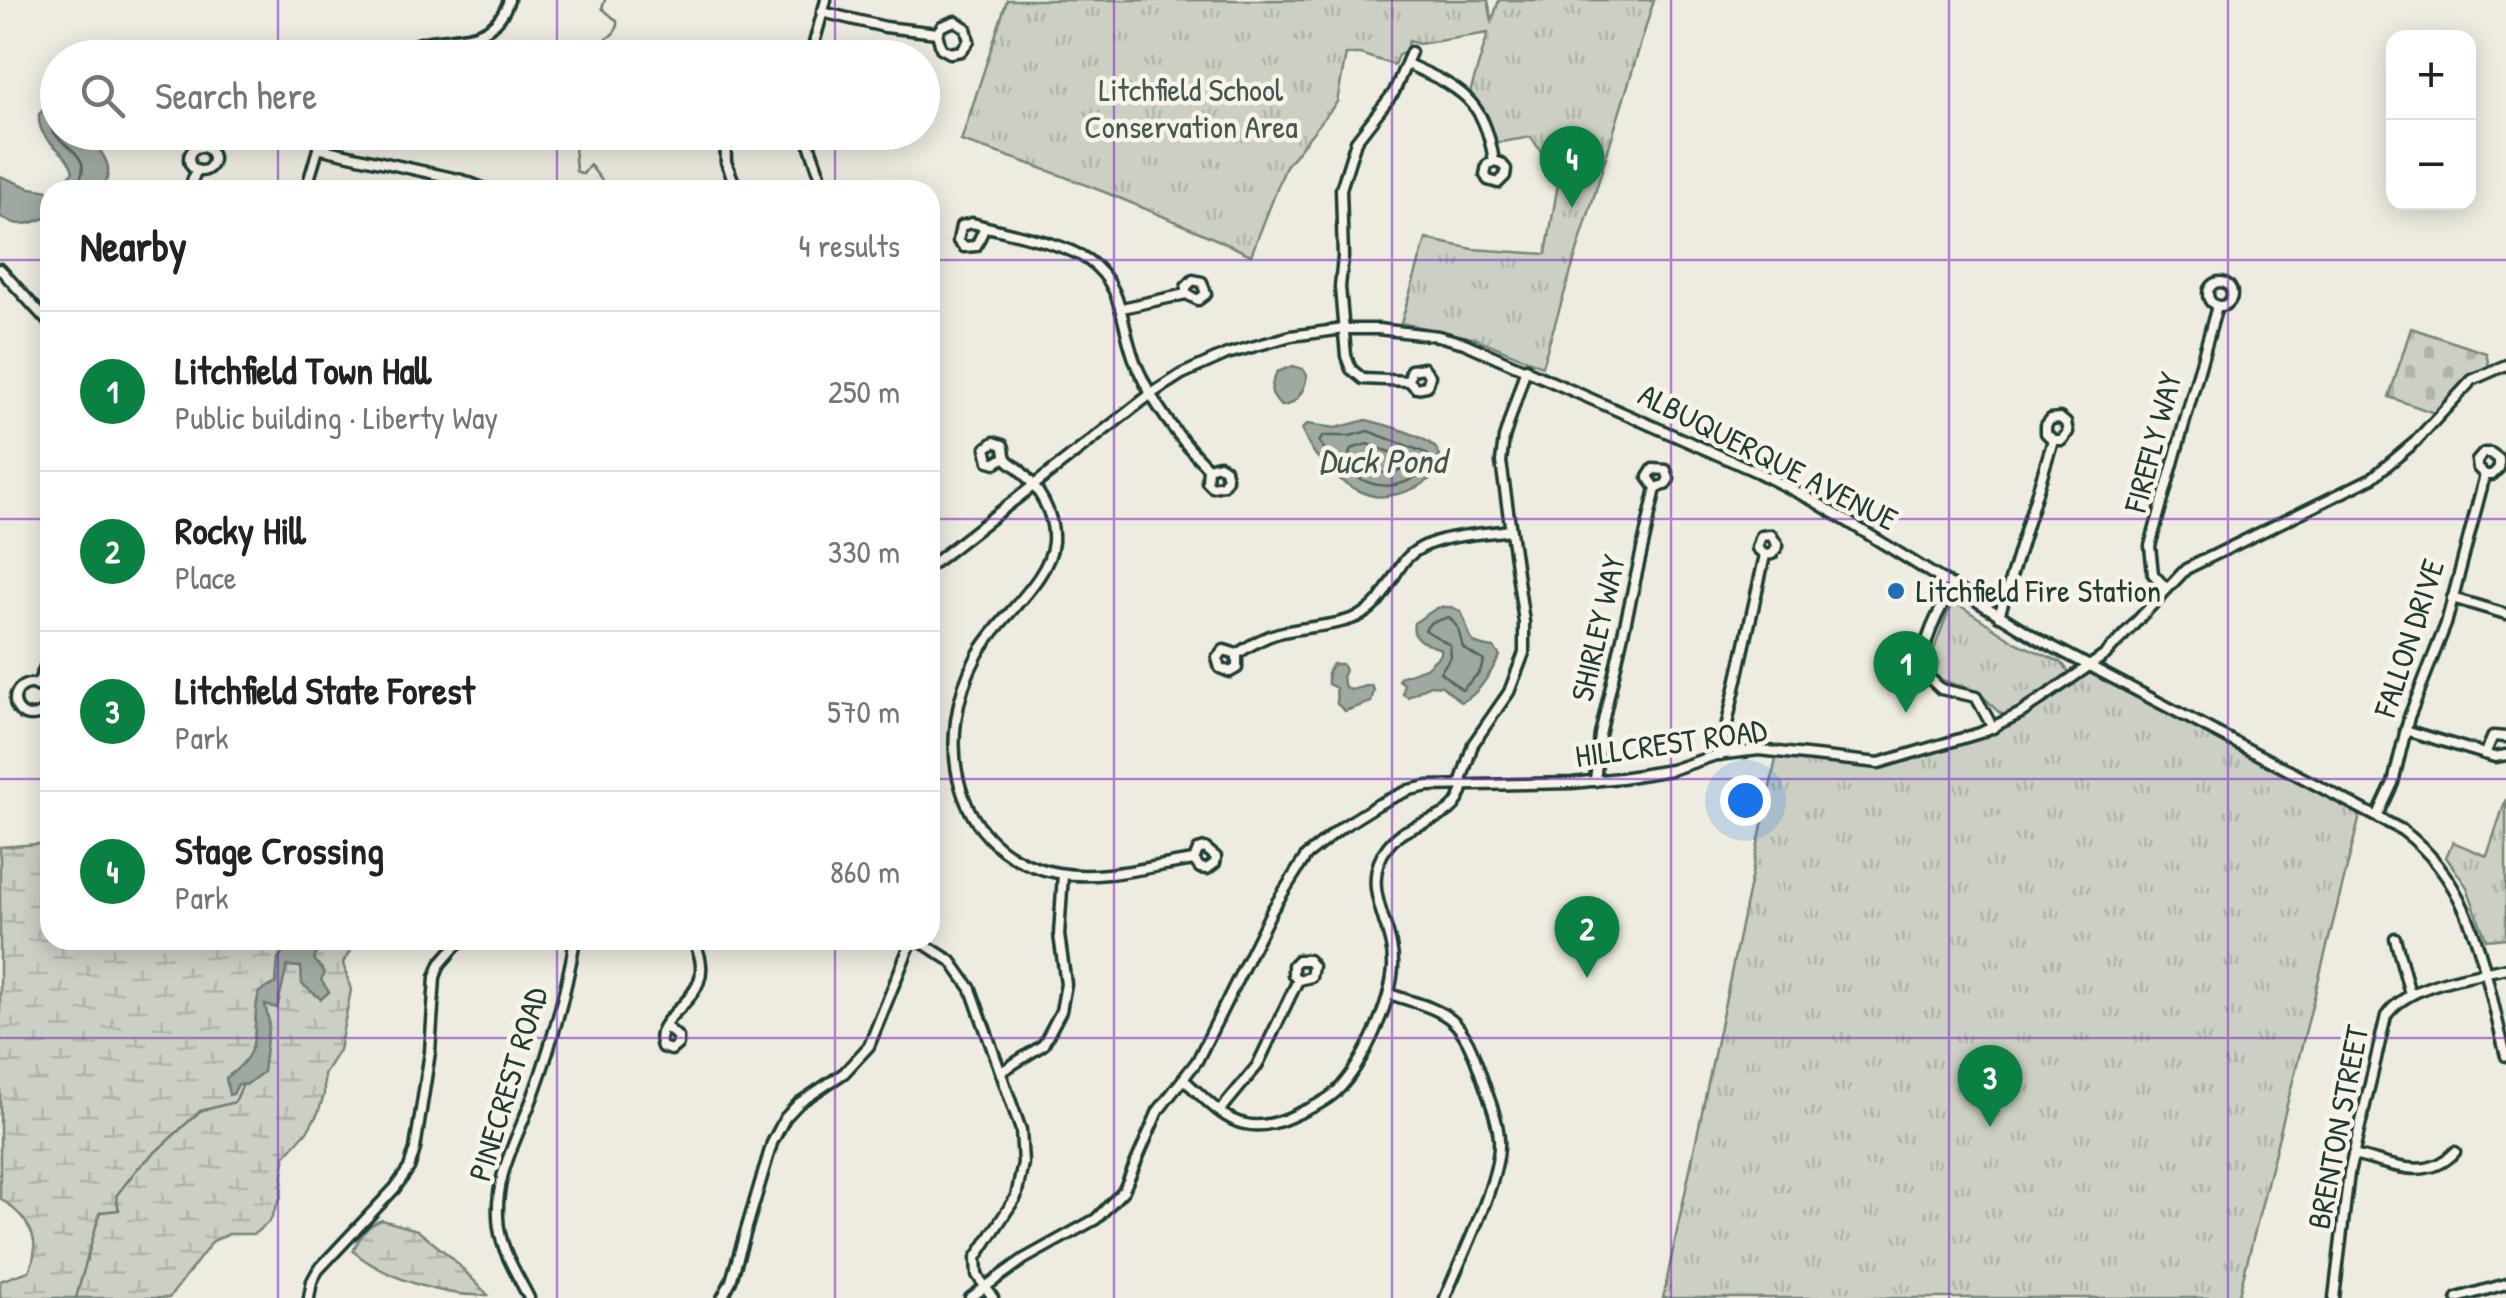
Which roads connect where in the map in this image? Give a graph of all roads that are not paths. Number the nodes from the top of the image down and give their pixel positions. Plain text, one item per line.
1 (509, 0) edge
2 (826, 0) edge
3 (822, 12) junction
4 (938, 33) junction
5 (442, 40) edge
6 (815, 40) edge
7 (939, 40) edge
8 (940, 43) edge
9 (1411, 52) dead end
10 (1407, 64) junction
11 (317, 150) edge
12 (326, 150) edge
13 (726, 150) edge
14 (811, 150) edge
15 (1494, 161) dead end
16 (196, 171) dead end
17 (193, 180) edge
18 (309, 180) edge
19 (446, 180) edge
20 (733, 180) edge
21 (822, 180) edge
22 (985, 227) dead end
23 (0, 268) edge
24 (1186, 294) dead end
25 (2216, 306) dead end
26 (1122, 308) junction
27 (40, 313) edge
28 (1344, 329) junction
29 (2506, 366) edge
30 (1526, 368) junction
31 (1409, 380) dead end
32 (1151, 394) junction
33 (2053, 440) dead end
34 (1005, 458) dead end
35 (1208, 468) dead end
36 (2485, 475) dead end
37 (1033, 485) junction
38 (1656, 488) dead end
39 (1510, 530) junction
40 (1765, 555) dead end
41 (940, 558) edge
42 (1954, 587) junction
43 (2166, 588) junction
44 (2452, 598) junction
45 (2506, 614) edge
46 (1999, 616) junction
47 (1237, 654) dead end
48 (2088, 667) junction
49 (40, 679) edge
50 (37, 686) junction
51 (40, 689) edge
52 (40, 712) edge
53 (1992, 728) junction
54 (2405, 730) junction
55 (2506, 737) edge
56 (2484, 754) junction
57 (1720, 755) junction
58 (2506, 755) edge
59 (1595, 781) junction
60 (1462, 784) junction
61 (2378, 816) junction
62 (1194, 860) dead end
63 (1063, 874) junction
64 (2395, 938) dead end
65 (452, 950) edge
66 (572, 950) edge
67 (697, 950) edge
68 (911, 950) edge
69 (934, 950) edge
70 (2506, 968) edge
71 (2484, 973) junction
72 (1298, 980) dead end
73 (1389, 994) junction
74 (2410, 994) junction
75 (665, 1026) dead end
76 (2506, 1056) edge
77 (1001, 1072) junction
78 (1184, 1080) junction
79 (1220, 1111) junction
80 (2455, 1152) dead end
81 (2353, 1155) junction
82 (2506, 1284) edge
83 (984, 1287) junction
84 (310, 1298) edge
85 (529, 1298) edge
86 (722, 1298) edge
87 (970, 1298) edge
88 (992, 1298) edge
89 (1444, 1298) edge
90 (2336, 1298) edge
91 (2457, 1298) edge

1 - 5 street
2 - 3 street
3 - 4 street
3 - 6 street
4 - 7 street
4 - 8 street
9 - 10 street
10 - 15 street
10 - 28 street
11 - 18 street
12 - 19 street
13 - 20 street
14 - 21 street
16 - 17 street
22 - 26 street
23 - 27 street
24 - 26 street
25 - 43 street, FIREFLY WAY
26 - 32 street
28 - 30 street, ALBUQUERQUE AVENUE
28 - 31 street
28 - 32 street, ALBUQUERQUE AVENUE
29 - 43 street, HILLCREST ROAD
30 - 39 street
30 - 42 street, ALBUQUERQUE AVENUE
32 - 35 street
32 - 37 street, ALBUQUERQUE AVENUE
33 - 46 street
34 - 37 street
36 - 44 street, FALLON DRIVE
37 - 41 street, ALBUQUERQUE AVENUE
37 - 63 street
38 - 59 street, SHIRLEY WAY
39 - 47 street
39 - 60 street
40 - 57 street
42 - 46 street, ALBUQUERQUE AVENUE
42 - 53 street
43 - 48 street, HILLCREST ROAD
44 - 45 street
44 - 54 street, FALLON DRIVE
46 - 48 street, ALBUQUERQUE AVENUE
48 - 53 street, HILLCREST ROAD
48 - 61 street, ALBUQUERQUE AVENUE
49 - 50 street
50 - 51 street
50 - 52 street
53 - 57 street, HILLCREST ROAD
54 - 56 street
54 - 61 street, FALLON DRIVE
55 - 56 street
56 - 58 street
57 - 59 street, HILLCREST ROAD
59 - 60 street, HILLCREST ROAD
60 - 73 street
60 - 78 street, HILLCREST ROAD
61 - 71 street, ALBUQUERQUE AVENUE
62 - 63 street
63 - 77 street
64 - 74 street
65 - 84 street
66 - 85 street, PINECREST ROAD
67 - 75 street
68 - 86 street
69 - 77 street
70 - 71 street
71 - 74 street
71 - 76 street, ALBUQUERQUE AVENUE
72 - 79 street
73 - 79 street
73 - 89 street
74 - 81 street, BRENTON STREET
77 - 83 street
78 - 79 street
78 - 83 street, HILLCREST ROAD
80 - 81 street
81 - 90 street, BRENTON STREET
82 - 91 street
83 - 87 street, HILLCREST ROAD
83 - 88 street

